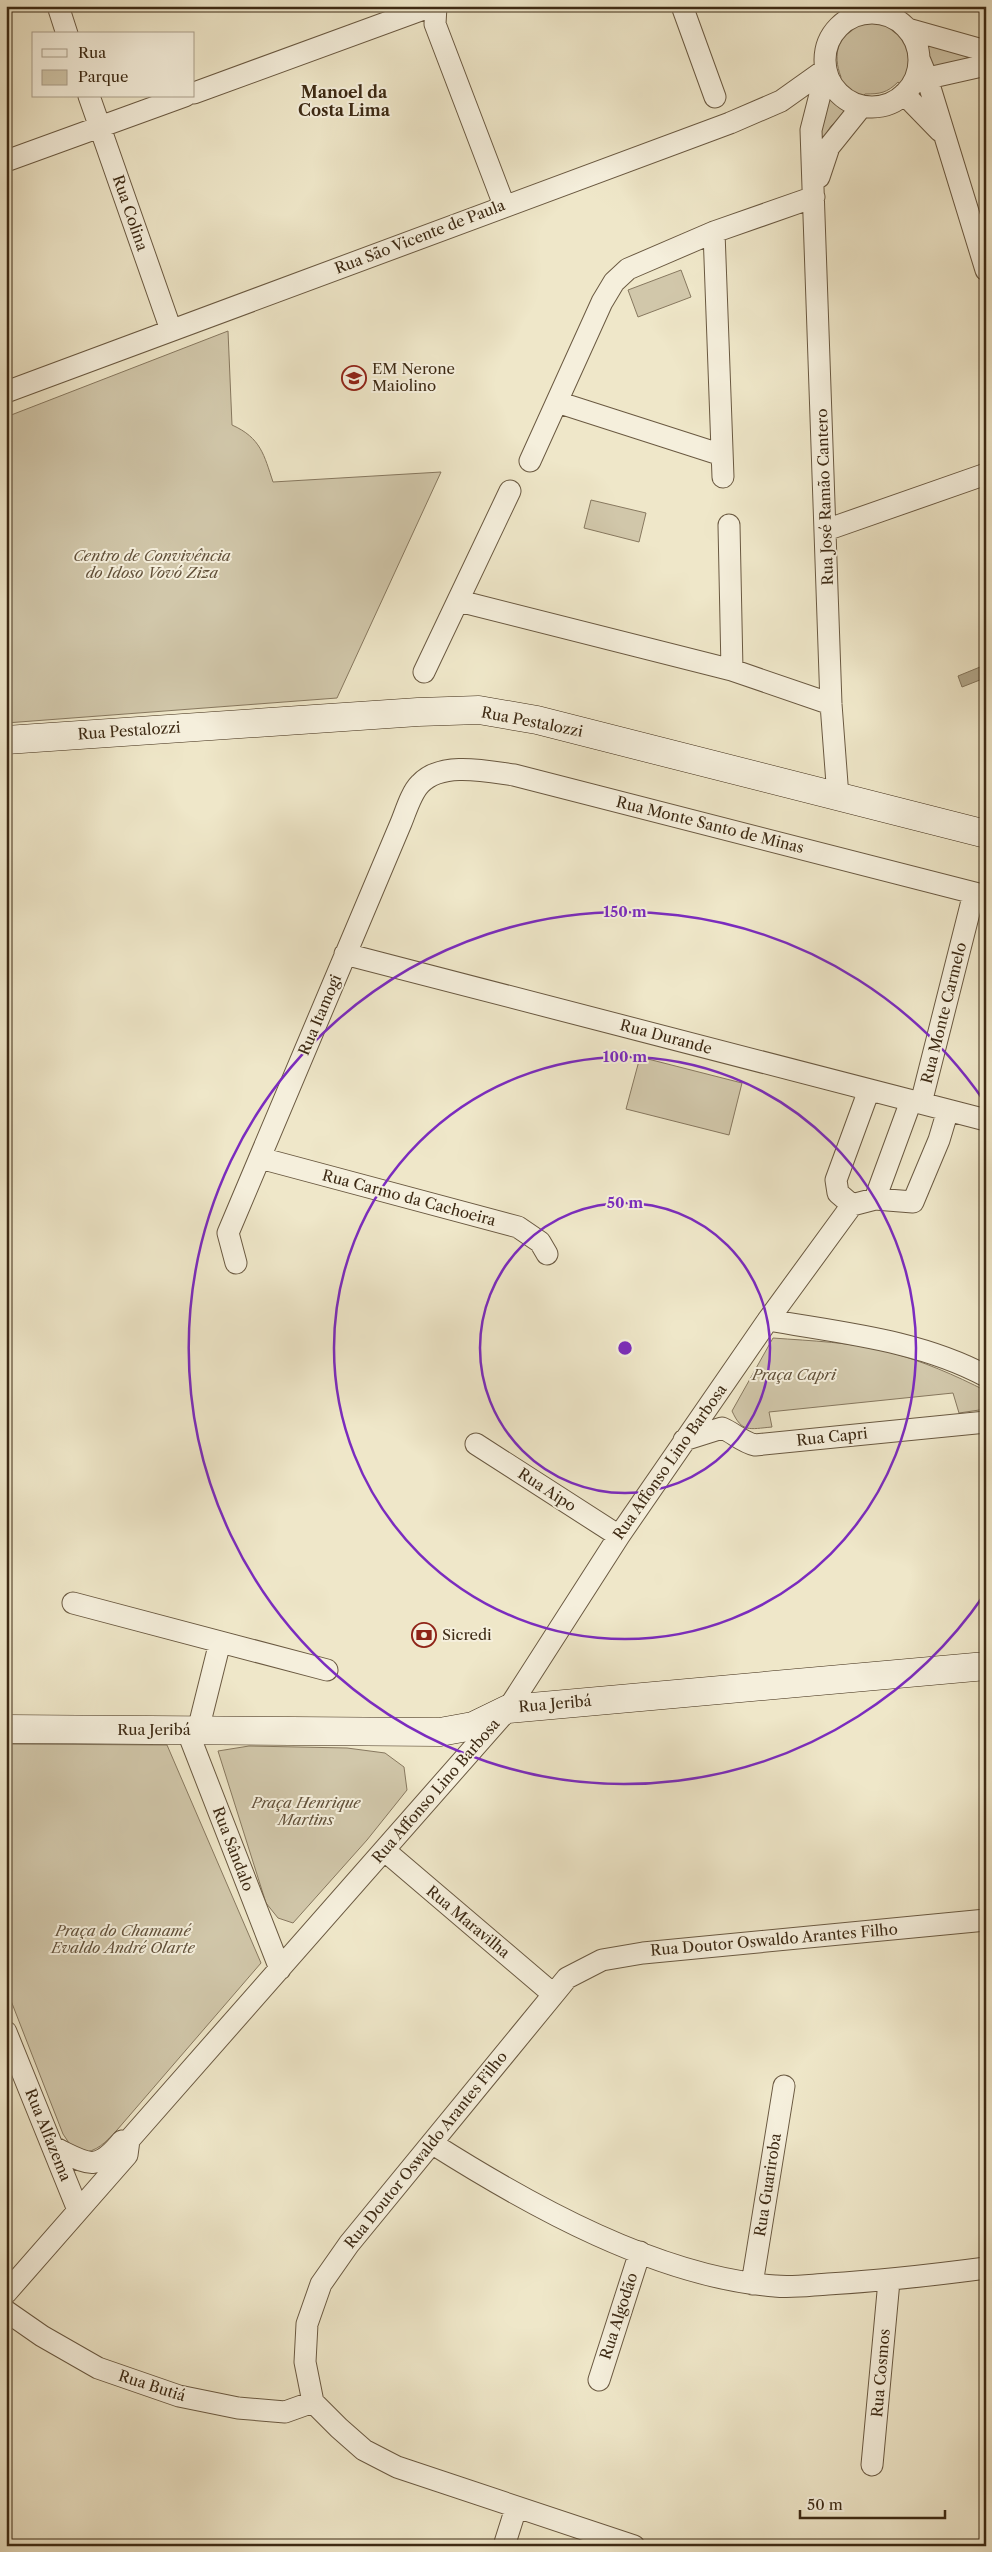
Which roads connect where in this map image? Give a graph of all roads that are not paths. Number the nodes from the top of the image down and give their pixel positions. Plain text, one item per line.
1 (58, 6) edge
2 (432, 6) edge
3 (436, 6) edge
4 (682, 6) edge
5 (857, 10) edge
6 (903, 19) edge
7 (66, 32) edge
8 (986, 51) edge
9 (986, 64) edge
10 (826, 70) junction
11 (917, 78) junction
12 (195, 93) edge
13 (715, 97) dead end
14 (91, 98) edge
15 (179, 98) edge
16 (862, 106) junction
17 (100, 127) junction
18 (6, 161) edge
19 (814, 197) junction
20 (504, 205) junction
21 (714, 232) junction
22 (986, 270) edge
23 (171, 330) junction
24 (6, 392) edge
25 (557, 402) junction
26 (722, 455) junction
27 (530, 461) dead end
28 (986, 474) edge
29 (723, 477) dead end
30 (510, 491) dead end
31 (729, 525) dead end
32 (826, 530) junction
33 (459, 601) junction
34 (732, 670) junction
35 (424, 672) dead end
36 (831, 704) junction
37 (6, 740) edge
38 (432, 775) joint
39 (838, 797) junction
40 (986, 834) edge
41 (980, 895) edge
42 (345, 954) junction
43 (869, 1090) junction
44 (916, 1102) junction
45 (948, 1110) junction
46 (986, 1120) edge
47 (260, 1158) junction
48 (875, 1199) junction
49 (848, 1211) junction
50 (547, 1254) dead end
51 (236, 1263) dead end
52 (768, 1320) junction
53 (986, 1376) edge
54 (986, 1422) edge
55 (684, 1440) junction
56 (476, 1444) dead end
57 (618, 1536) junction
58 (73, 1603) dead end
59 (220, 1642) junction
60 (986, 1666) edge
61 (328, 1670) dead end
62 (508, 1709) junction
63 (6, 1729) edge
64 (192, 1730) junction
65 (384, 1850) junction
66 (986, 1920) edge
67 (280, 1968) junction
68 (553, 1994) junction
69 (6, 2032) edge
70 (784, 2086) dead end
71 (129, 2140) junction
72 (433, 2144) junction
73 (53, 2147) junction
74 (78, 2210) junction
75 (640, 2252) junction
76 (986, 2268) edge
77 (889, 2281) junction
78 (752, 2284) junction
79 (6, 2293) edge
80 (6, 2311) edge
81 (599, 2380) dead end
82 (314, 2402) junction
83 (872, 2465) dead end
84 (516, 2508) junction
85 (504, 2546) edge
86 (634, 2546) edge

1 - 7 street
2 - 12 street
3 - 20 street
4 - 13 street
5 - 6 street
5 - 10 street
6 - 8 street
6 - 11 street
9 - 11 street
10 - 16 street
10 - 19 street, Rua José Ramão Cantero
10 - 20 street, Rua São Vicente de Paula
11 - 16 street
11 - 22 street
14 - 17 street, Rua Colina
15 - 17 street
16 - 19 street
17 - 18 street
17 - 23 street, Rua Colina
19 - 21 street
19 - 32 street, Rua José Ramão Cantero
20 - 23 street, Rua São Vicente de Paula
21 - 25 street
21 - 26 street
23 - 24 street, Rua São Vicente de Paula
25 - 26 street
25 - 27 street
26 - 29 street
28 - 32 street
30 - 33 street
31 - 34 street
32 - 36 street, Rua José Ramão Cantero
33 - 34 street
33 - 35 street
34 - 36 street
36 - 39 street, Rua José Ramão Cantero
37 - 39 street, Rua Pestalozzi
38 - 41 street, Rua Monte Santo de Minas
38 - 42 street, Rua Itamogi
39 - 40 street, Rua Pestalozzi
41 - 44 street, Rua Monte Carmelo
42 - 43 street, Rua Durande
42 - 47 street, Rua Itamogi
43 - 44 street, Rua Durande
43 - 49 street
44 - 45 street, Rua Durande
44 - 48 street, Rua Monte Carmelo
45 - 46 street, Rua Durande
45 - 48 street
47 - 50 street, Rua Carmo da Cachoeira
47 - 51 street, Rua Itamogi
48 - 49 street
49 - 52 street, Rua Affonso Lino Barbosa
52 - 53 street
52 - 55 street, Rua Affonso Lino Barbosa
54 - 55 street, Rua Capri
55 - 57 street, Rua Affonso Lino Barbosa
56 - 57 street, Rua Aipo
57 - 62 street, Rua Affonso Lino Barbosa
58 - 59 street
59 - 61 street
59 - 64 street
60 - 62 street, Rua Jeribá
62 - 64 street, Rua Jeribá
62 - 65 street, Rua Affonso Lino Barbosa
63 - 64 street, Rua Jeribá
64 - 67 street, Rua Sândalo
65 - 67 street, Rua Affonso Lino Barbosa
65 - 68 street, Rua Maravilha
66 - 68 street, Rua Doutor Oswaldo Arantes Filho
67 - 71 street, Rua Affonso Lino Barbosa
68 - 72 street, Rua Doutor Oswaldo Arantes Filho
69 - 73 street, Rua Alfazema
70 - 78 street, Rua Guariroba
71 - 73 street, Rua Affonso Lino Barbosa
71 - 74 street, Rua Affonso Lino Barbosa
72 - 75 street
72 - 82 street, Rua Doutor Oswaldo Arantes Filho
73 - 74 street, Rua Alfazema
74 - 79 street, Rua Affonso Lino Barbosa
75 - 78 street
75 - 81 street, Rua Algodão
76 - 77 street
77 - 78 street
77 - 83 street, Rua Cosmos
80 - 82 street, Rua Butiá
82 - 84 street
84 - 85 street
84 - 86 street

